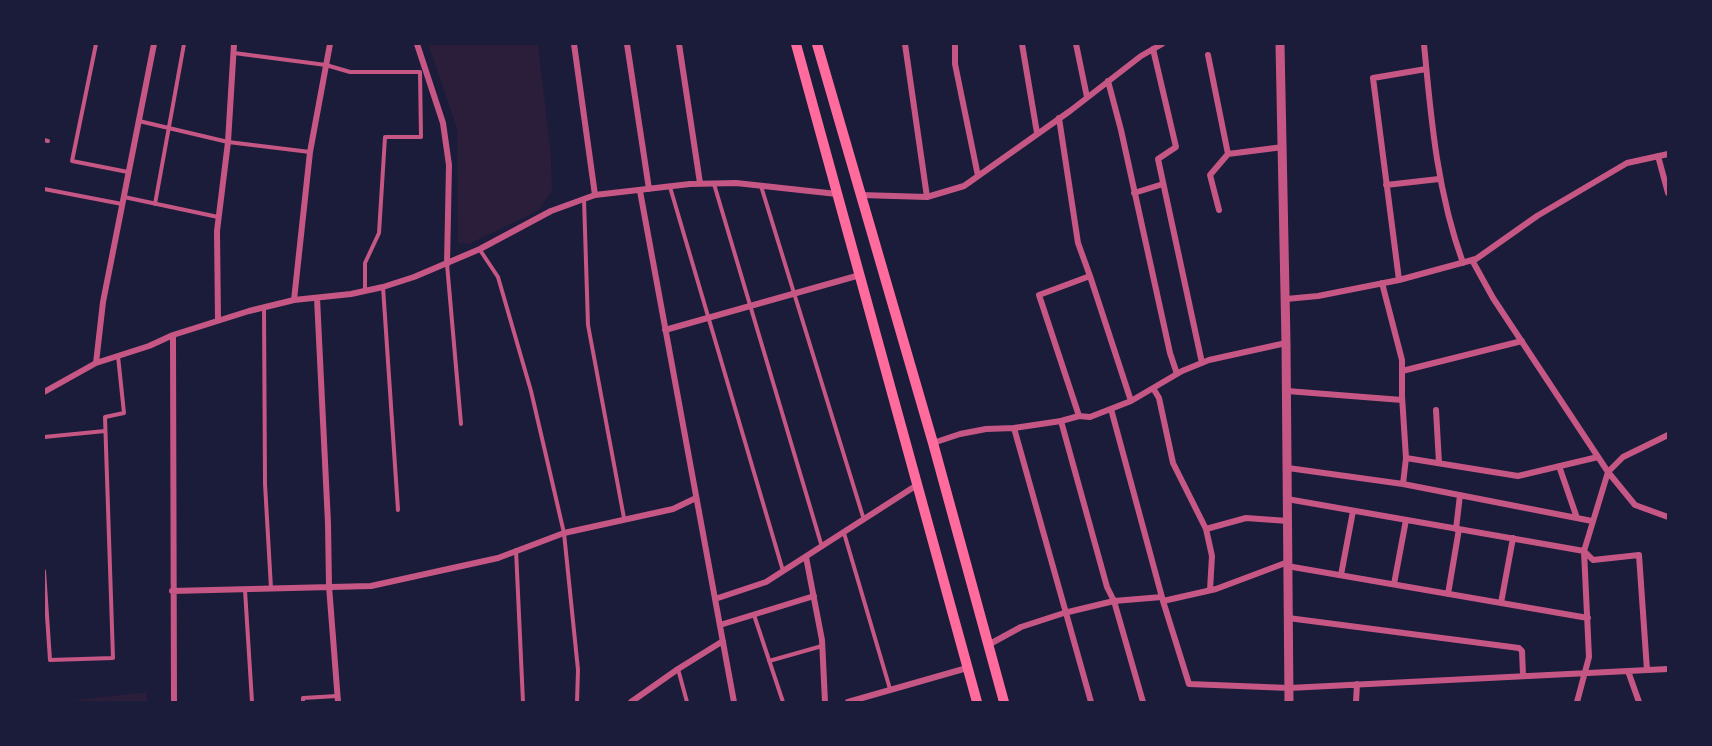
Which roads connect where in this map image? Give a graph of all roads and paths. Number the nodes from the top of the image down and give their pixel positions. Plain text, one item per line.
1 (96, 44) edge
2 (154, 44) edge
3 (184, 44) edge
4 (234, 44) edge
5 (330, 44) edge
6 (417, 44) edge
7 (573, 44) edge
8 (627, 44) edge
9 (679, 44) edge
10 (796, 44) edge
11 (817, 44) edge
12 (905, 44) edge
13 (954, 44) edge
14 (1022, 44) edge
15 (1076, 44) edge
16 (1162, 44) edge
17 (1280, 44) edge
18 (1424, 44) edge
19 (1153, 49) junction
20 (234, 53) junction
21 (1208, 55) dead end
22 (326, 65) junction
23 (1426, 69) junction
24 (423, 71) junction
25 (1108, 81) junction
26 (1087, 98) junction
27 (1059, 118) junction
28 (139, 121) junction
29 (170, 128) junction
30 (1037, 133) junction
31 (228, 142) junction
32 (1283, 147) junction
33 (310, 152) junction
34 (1228, 154) junction
35 (1668, 154) edge
36 (1658, 156) junction
37 (129, 172) junction
38 (978, 176) junction
39 (1439, 179) junction
40 (700, 183) junction
41 (713, 183) junction
42 (1163, 184) junction
43 (761, 185) junction
44 (1386, 185) junction
45 (670, 187) junction
46 (44, 189) edge
47 (649, 189) junction
48 (640, 191) junction
49 (1134, 193) junction
50 (1668, 193) edge
51 (838, 194) junction
52 (595, 195) junction
53 (860, 195) junction
54 (927, 197) junction
55 (584, 199) junction
56 (123, 201) junction
57 (154, 204) junction
58 (1219, 210) dead end
59 (218, 217) junction
60 (480, 249) junction
61 (1472, 260) junction
62 (1463, 263) junction
63 (447, 264) junction
64 (860, 275) junction
65 (1090, 276) junction
66 (1399, 280) junction
67 (1382, 283) junction
68 (383, 287) junction
69 (365, 291) junction
70 (794, 294) junction
71 (317, 298) junction
72 (1286, 299) junction
73 (294, 300) junction
74 (749, 306) junction
75 (264, 307) junction
76 (708, 318) junction
77 (218, 320) junction
78 (665, 330) junction
79 (173, 335) junction
80 (1522, 341) junction
81 (1286, 343) junction
82 (118, 356) junction
83 (96, 363) junction
84 (1202, 363) junction
85 (1402, 371) junction
86 (1177, 374) junction
87 (1153, 388) junction
88 (1287, 391) junction
89 (44, 392) edge
90 (1402, 400) junction
91 (1131, 401) junction
92 (1111, 409) junction
93 (1436, 410) dead end
94 (1079, 416) junction
95 (1061, 421) junction
96 (461, 423) dead end
97 (1014, 428) junction
98 (105, 431) junction
99 (1668, 435) edge
100 (44, 437) edge
101 (933, 443) junction
102 (1598, 457) junction
103 (1406, 458) junction
104 (1439, 463) junction
105 (1559, 466) junction
106 (1288, 468) junction
107 (1608, 472) junction
108 (1403, 484) junction
109 (918, 485) junction
110 (1460, 495) junction
111 (696, 498) junction
112 (1287, 499) junction
113 (398, 510) dead end
114 (1353, 511) junction
115 (1668, 517) edge
116 (624, 518) junction
117 (1578, 518) junction
118 (1406, 520) junction
119 (864, 521) junction
120 (1288, 521) junction
121 (1592, 521) junction
122 (1206, 529) junction
123 (1458, 529) junction
124 (564, 533) junction
125 (844, 533) junction
126 (1513, 538) junction
127 (822, 547) junction
128 (516, 550) junction
129 (1584, 551) junction
130 (806, 557) junction
131 (1287, 564) junction
132 (44, 571) edge
133 (783, 572) junction
134 (1341, 575) junction
135 (1394, 584) junction
136 (329, 586) junction
137 (271, 588) junction
138 (245, 589) junction
139 (1210, 590) junction
140 (172, 591) junction
141 (1448, 594) junction
142 (814, 596) junction
143 (715, 599) junction
144 (1163, 599) junction
145 (1114, 601) junction
146 (1500, 603) junction
147 (1064, 614) junction
148 (754, 615) junction
149 (1288, 618) junction
150 (1587, 618) junction
151 (720, 625) junction
152 (723, 641) junction
153 (988, 645) junction
154 (822, 646) junction
155 (769, 661) junction
156 (967, 668) junction
157 (678, 669) junction
158 (1668, 669) edge
159 (1647, 670) junction
160 (1628, 671) junction
161 (1586, 672) junction
162 (1523, 675) junction
163 (1357, 684) junction
164 (1289, 688) junction
165 (890, 690) junction
166 (337, 699) edge
167 (174, 702) edge
168 (252, 702) edge
169 (303, 702) edge
170 (523, 702) edge
171 (577, 702) edge
172 (631, 702) edge
173 (687, 702) edge
174 (734, 702) edge
175 (783, 702) edge
176 (825, 702) edge
177 (848, 702) edge
178 (977, 702) edge
179 (1004, 702) edge
180 (1091, 702) edge
181 (1143, 702) edge
182 (1289, 702) edge
183 (1356, 702) edge
184 (1577, 702) edge
185 (1639, 702) edge

1 - 37 lane
2 - 28 street
3 - 29 lane
4 - 20 street
5 - 22 street
6 - 24 street
7 - 52 street
8 - 47 street
9 - 40 street
10 - 51 main road
11 - 53 main road
12 - 54 street
13 - 38 street
14 - 30 street
15 - 26 street
16 - 19 street
17 - 32 street
18 - 23 street
19 - 25 street
19 - 42 street
20 - 22 lane
20 - 31 street
21 - 34 street
22 - 24 lane
22 - 33 street
23 - 39 street
23 - 44 street
24 - 63 street
24 - 69 lane
25 - 26 street
25 - 49 street
26 - 27 street
27 - 30 street
27 - 65 street
28 - 29 lane
28 - 37 street
29 - 31 lane
29 - 57 lane
30 - 38 street
31 - 33 lane
31 - 59 street
32 - 34 street
32 - 72 street
33 - 73 street
34 - 58 street
35 - 36 street
36 - 50 street
36 - 61 street
37 - 56 street
38 - 54 street
39 - 44 street
39 - 62 street
40 - 41 street
40 - 45 street
41 - 43 street
41 - 74 lane
42 - 49 street
42 - 84 street
43 - 51 street
43 - 70 lane
44 - 66 street
45 - 47 street
45 - 76 lane
46 - 56 lane
47 - 48 street
48 - 52 street
48 - 78 street
49 - 86 street
51 - 64 main road
52 - 55 street
53 - 54 street
53 - 101 main road
55 - 60 street
55 - 116 lane
56 - 57 lane
56 - 83 street
57 - 59 lane
59 - 77 street
60 - 63 street
60 - 124 lane
61 - 62 street
61 - 80 street
62 - 66 street
63 - 68 street
63 - 96 lane
64 - 70 street
64 - 109 main road
65 - 91 street
65 - 94 street
66 - 67 street
67 - 72 street
67 - 85 street
68 - 69 street
68 - 113 lane
69 - 71 street
70 - 74 street
70 - 119 lane
71 - 73 street
71 - 136 street
72 - 81 street
73 - 75 street
74 - 76 street
74 - 127 lane
75 - 77 street
75 - 137 lane
76 - 78 street
76 - 133 lane
77 - 79 street
78 - 111 street
79 - 82 street
79 - 140 street
80 - 85 street
80 - 102 street
81 - 84 street
81 - 88 street
82 - 83 street
82 - 98 lane
83 - 89 street
84 - 86 street
85 - 90 street
86 - 87 street
87 - 91 street
87 - 122 street
88 - 90 street
88 - 106 street
90 - 103 street
91 - 92 street
92 - 94 street
92 - 144 street
93 - 104 street
94 - 95 street
95 - 97 street
95 - 145 street
97 - 101 street
97 - 147 street
98 - 100 lane
98 - 132 lane
99 - 107 street
101 - 153 main road
102 - 105 street
102 - 107 street
103 - 104 street
103 - 108 street
104 - 105 street
105 - 117 street
106 - 108 street
106 - 112 street
107 - 115 street
107 - 121 street
108 - 110 street
109 - 119 street
109 - 156 main road
110 - 117 street
110 - 123 street
111 - 116 street
111 - 143 street
112 - 114 street
112 - 120 street
114 - 118 street
114 - 134 street
116 - 124 street
117 - 121 street
118 - 123 street
118 - 135 street
119 - 125 street
120 - 122 street
120 - 131 street
121 - 129 street
122 - 139 street
123 - 126 street
123 - 141 street
124 - 128 street
124 - 171 lane
125 - 127 street
125 - 165 lane
126 - 129 street
126 - 146 street
127 - 130 street
128 - 136 street
128 - 170 lane
129 - 150 street
129 - 159 street
130 - 133 street
130 - 142 street
131 - 134 street
131 - 139 street
131 - 149 street
133 - 143 street
134 - 135 street
135 - 141 street
136 - 137 street
136 - 166 street
137 - 138 street
138 - 140 street
138 - 168 lane
139 - 144 street
140 - 167 street
141 - 146 street
142 - 148 street
142 - 154 street
143 - 151 street
144 - 145 street
144 - 164 street
145 - 147 street
145 - 181 street
146 - 150 street
147 - 153 street
147 - 180 street
148 - 151 street
148 - 155 lane
149 - 162 street
149 - 164 street
150 - 161 street
151 - 152 street
152 - 157 street
152 - 174 street
153 - 179 main road
154 - 155 lane
154 - 176 street
155 - 175 lane
156 - 165 street
156 - 178 main road
157 - 172 street
157 - 173 lane
158 - 159 street
159 - 160 street
160 - 161 street
160 - 185 street
161 - 162 street
161 - 184 street
162 - 163 street
163 - 164 street
163 - 183 street
164 - 182 street
165 - 177 street
166 - 169 lane

